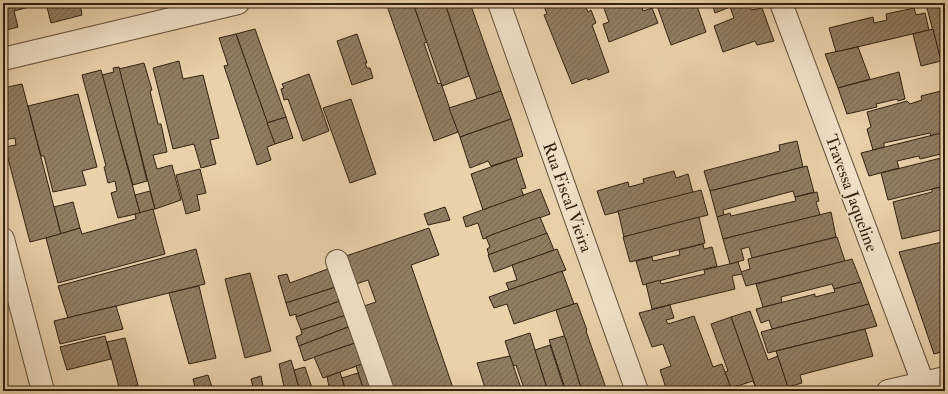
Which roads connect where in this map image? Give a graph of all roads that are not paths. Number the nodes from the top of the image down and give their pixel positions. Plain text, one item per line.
1 (238, 3) edge
2 (499, 3) edge
3 (781, 3) edge
4 (3, 59) edge
5 (3, 239) edge
6 (337, 261) dead end
7 (945, 378) edge
8 (923, 383) junction
9 (43, 391) edge
10 (383, 391) edge
11 (637, 391) edge
12 (888, 391) edge

1 - 4 street
2 - 11 street, Rua Fiscal Vieira
3 - 8 street, Travessa Jaqueline
5 - 9 street
6 - 10 street
7 - 8 street
8 - 12 street

